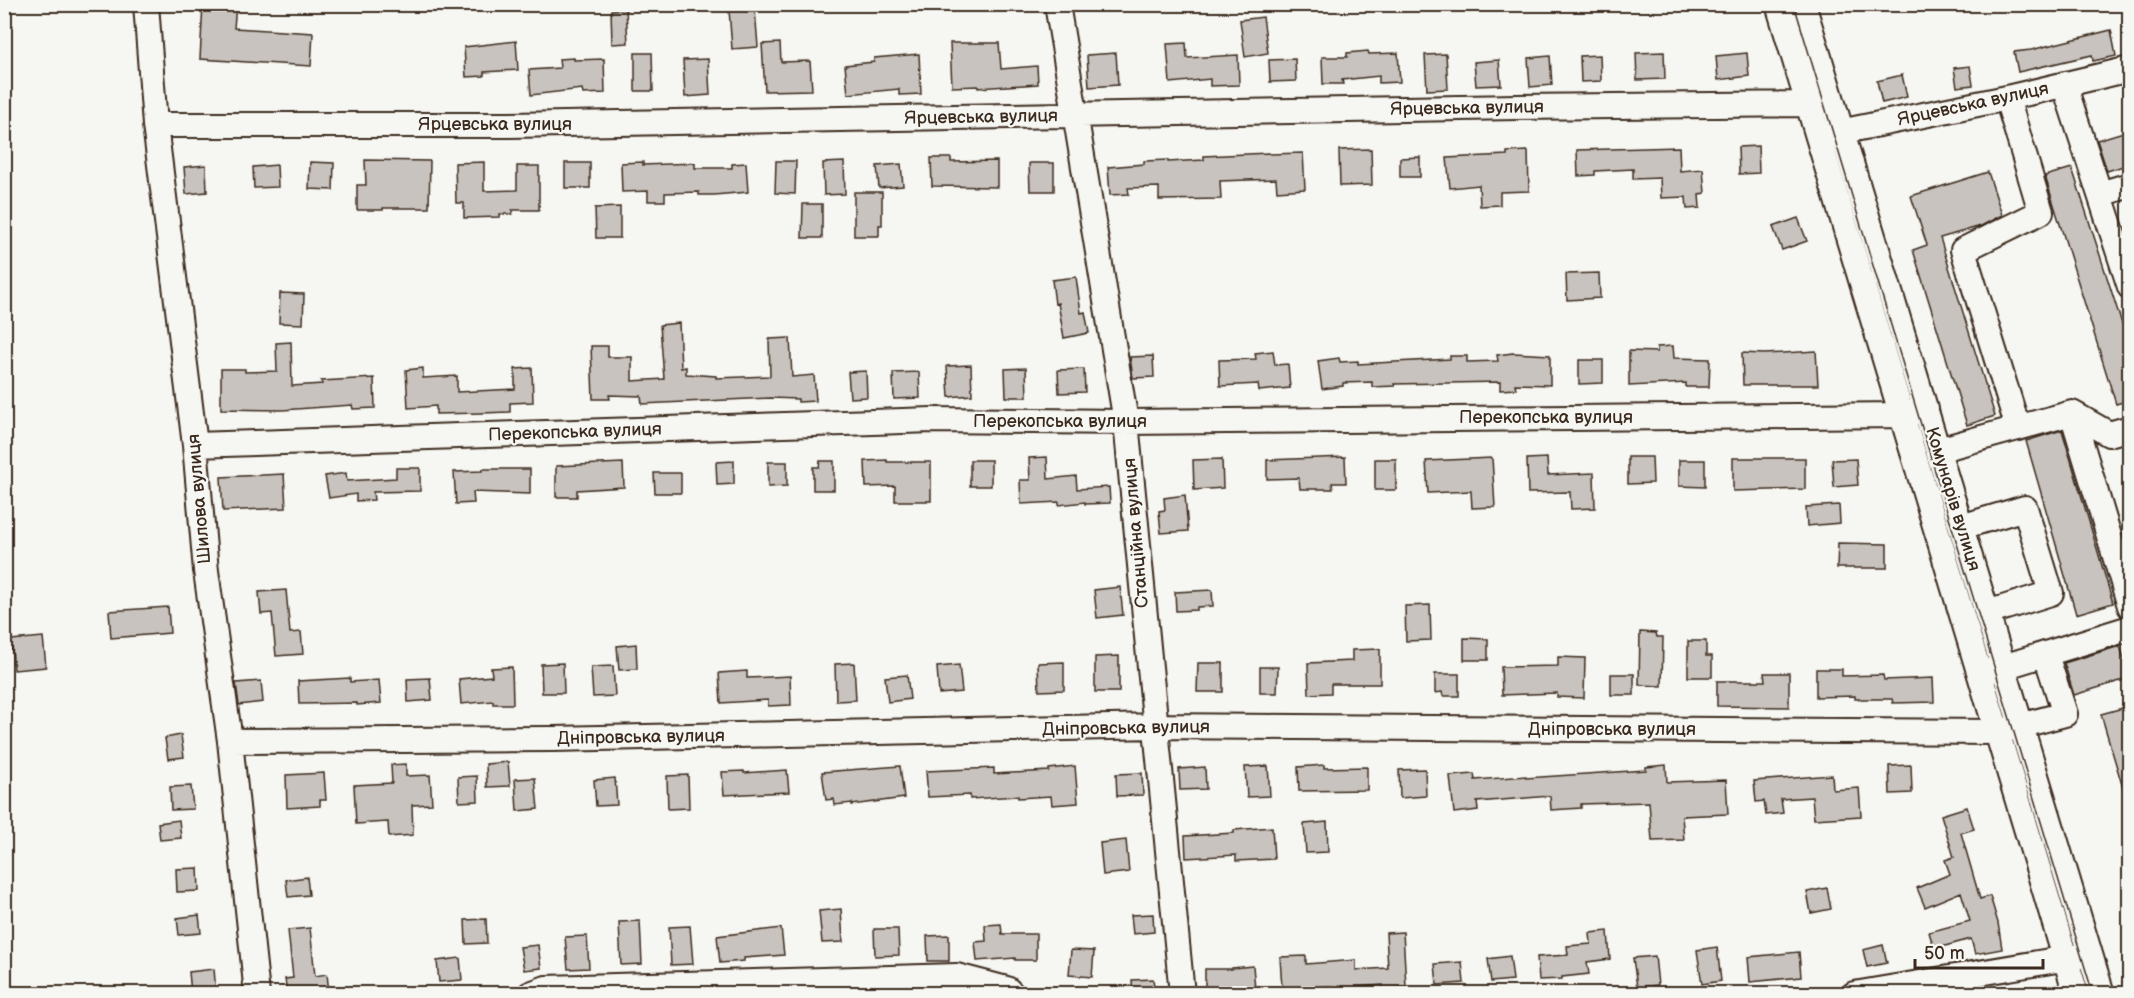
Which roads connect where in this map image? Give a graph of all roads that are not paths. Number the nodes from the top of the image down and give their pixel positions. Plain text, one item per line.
1 (146, 4) edge
2 (1057, 4) edge
3 (1778, 4) edge
4 (1803, 4) edge
5 (2130, 69) edge
6 (2064, 84) junction
7 (2007, 98) junction
8 (1807, 104) junction
9 (1076, 115) junction
10 (155, 125) junction
11 (1840, 132) junction
12 (1817, 137) junction
13 (2130, 185) edge
14 (2100, 194) junction
15 (2130, 286) edge
16 (1926, 409) junction
17 (2072, 413) junction
18 (1901, 415) junction
19 (1126, 422) junction
20 (2018, 428) junction
21 (2130, 428) edge
22 (195, 445) junction
23 (1938, 450) junction
24 (1961, 527) junction
25 (2130, 606) edge
26 (1988, 613) junction
27 (2130, 628) edge
28 (2046, 655) junction
29 (2004, 667) junction
30 (1979, 674) junction
31 (1155, 726) junction
32 (2022, 727) junction
33 (1997, 732) junction
34 (230, 741) junction
35 (2090, 954) junction
36 (2066, 959) junction
37 (257, 993) edge
38 (530, 993) edge
39 (1012, 993) edge
40 (1182, 993) edge
41 (1854, 993) edge
42 (2076, 993) edge
43 (2102, 993) edge

1 - 10 street, Шилова вулиця
2 - 9 street, Станційна вулиця
3 - 8 street, Комунарів вулиця
4 - 11 street, Комунарів вулиця
5 - 6 street, Ярцевська вулиця
6 - 7 street, Ярцевська вулиця
6 - 14 street
7 - 11 street, Ярцевська вулиця
7 - 20 street
8 - 9 street, Ярцевська вулиця
8 - 12 street, Комунарів вулиця
9 - 10 street, Ярцевська вулиця
9 - 19 street, Станційна вулиця
10 - 22 street, Шилова вулиця
11 - 12 street, Ярцевська вулиця
11 - 16 street, Комунарів вулиця
12 - 18 street, Комунарів вулиця
13 - 14 street
14 - 15 street
16 - 18 street, Перекопська вулиця
16 - 23 street, Комунарів вулиця
17 - 20 street
17 - 21 street
17 - 25 street
18 - 19 street, Перекопська вулиця
18 - 30 street, Комунарів вулиця
19 - 22 street, Перекопська вулиця
19 - 31 street, Станційна вулиця
20 - 23 street
22 - 34 street, Шилова вулиця
23 - 24 street, Комунарів вулиця
24 - 26 street, Комунарів вулиця
24 - 26 street
26 - 29 street, Комунарів вулиця
27 - 28 street
28 - 29 street
28 - 32 street, Дніпровська вулиця
29 - 30 street
29 - 32 street, Комунарів вулиця
30 - 33 street, Комунарів вулиця
31 - 33 street, Дніпровська вулиця
31 - 34 street, Дніпровська вулиця
31 - 40 street, Станційна вулиця
32 - 33 street, Дніпровська вулиця
32 - 35 street, Комунарів вулиця
33 - 36 street, Комунарів вулиця
34 - 37 street, Шилова вулиця
35 - 36 street
35 - 43 street, Комунарів вулиця
36 - 41 street
36 - 42 street, Комунарів вулиця
38 - 39 street

